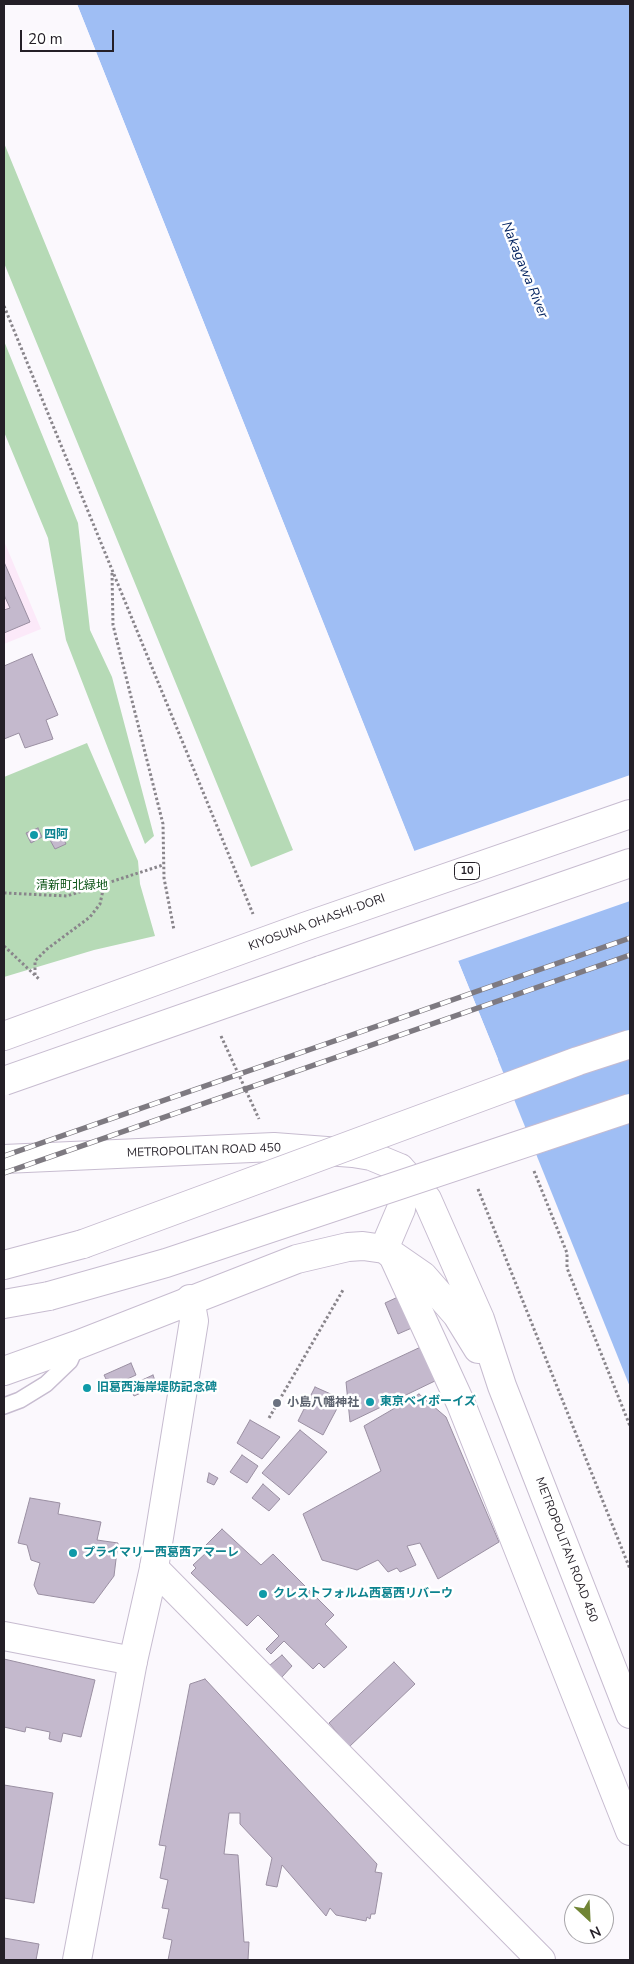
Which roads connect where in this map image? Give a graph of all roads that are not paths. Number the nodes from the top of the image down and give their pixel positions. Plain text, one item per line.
1 (630, 814) edge
2 (630, 863) edge
3 (4, 1036) edge
4 (630, 1044) edge
5 (4, 1081) edge
6 (630, 1108) edge
7 (4, 1159) edge
8 (400, 1168) junction
9 (389, 1253) junction
10 (4, 1265) edge
11 (190, 1300) junction
12 (4, 1304) edge
13 (77, 1345) junction
14 (4, 1371) edge
15 (502, 1386) junction
16 (4, 1406) edge
17 (154, 1568) junction
18 (4, 1636) edge
19 (133, 1661) junction
20 (630, 1714) edge
21 (630, 1831) edge
22 (77, 1960) edge
23 (540, 1960) edge

1 - 3 main road, KIYOSUNA OHASHI-DORI / 10
2 - 5 main road, bridge
4 - 10 main road, bridge
6 - 12 main road, bridge
7 - 8 main road, METROPOLITAN ROAD 450
8 - 9 main road
8 - 15 main road, METROPOLITAN ROAD 450
9 - 11 main road, METROPOLITAN ROAD 450
9 - 15 main road, METROPOLITAN ROAD 450
9 - 21 main road
11 - 13 main road, METROPOLITAN ROAD 450
11 - 17 main road
13 - 14 main road, METROPOLITAN ROAD 450
13 - 16 lane
15 - 20 main road, METROPOLITAN ROAD 450
17 - 19 main road
17 - 23 main road
18 - 19 main road
19 - 22 main road

